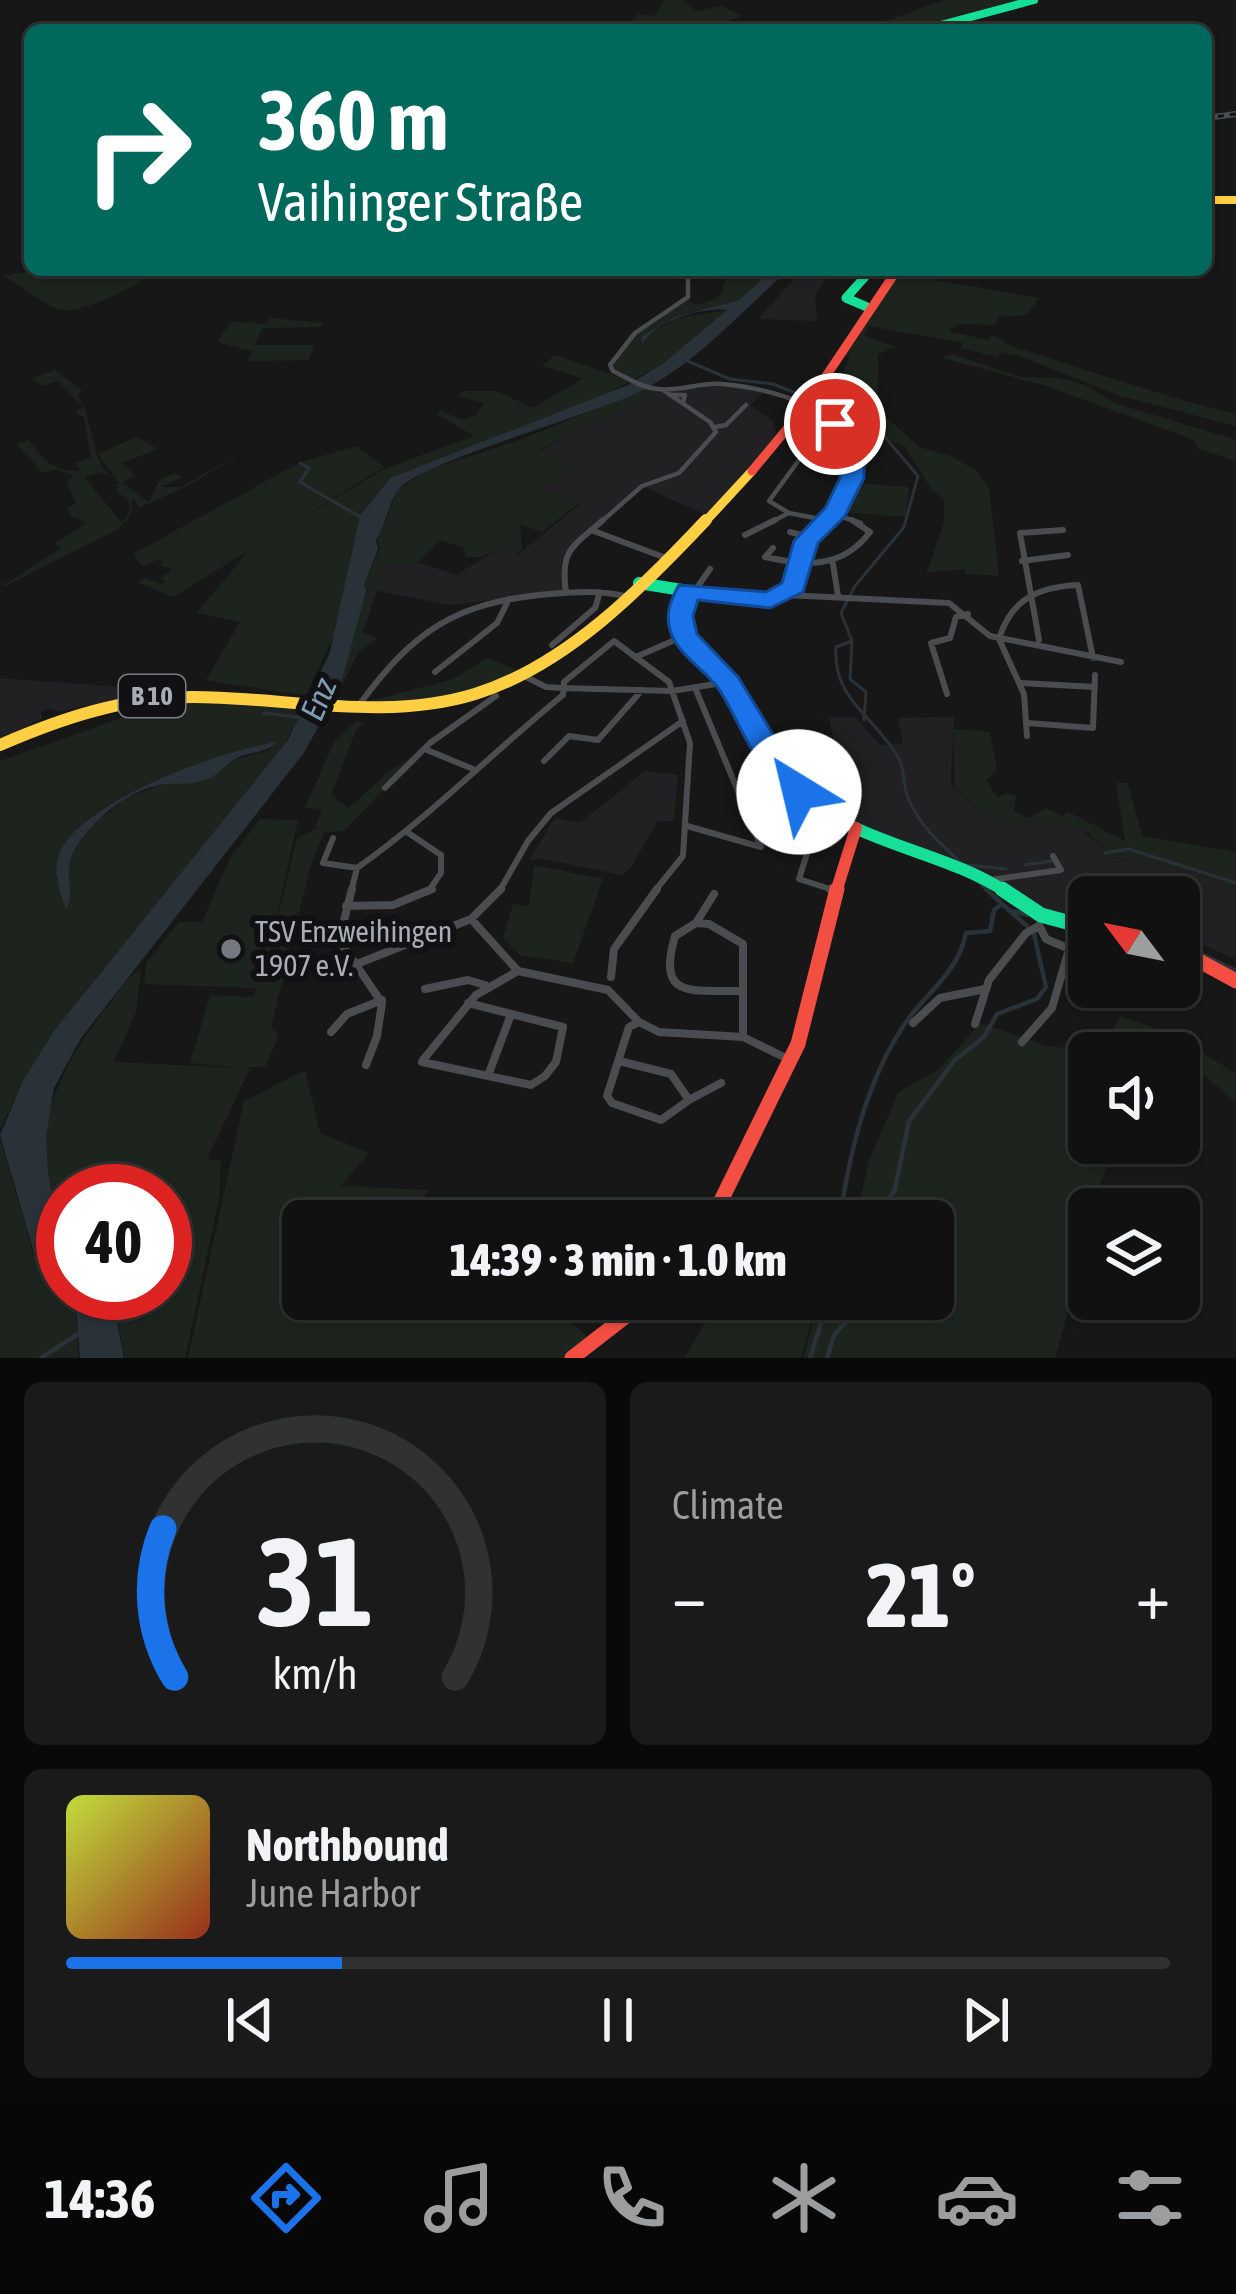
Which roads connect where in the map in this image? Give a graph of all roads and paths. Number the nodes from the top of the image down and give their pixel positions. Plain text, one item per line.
1 (1034, 0) edge
2 (944, 24) edge
3 (688, 276) edge
4 (866, 276) edge
5 (890, 276) edge
6 (870, 307) junction
7 (663, 390) junction
8 (809, 401) junction
9 (746, 405) dead end
10 (715, 427) junction
11 (847, 438) junction
12 (789, 513) junction
13 (833, 514) junction
14 (826, 521) junction
15 (591, 530) junction
16 (1063, 530) dead end
17 (790, 532) dead end
18 (745, 535) dead end
19 (808, 537) junction
20 (773, 548) dead end
21 (1068, 555) dead end
22 (765, 557) junction
23 (668, 558) junction
24 (1022, 561) junction
25 (799, 563) junction
26 (833, 564) junction
27 (761, 567) dead end
28 (710, 569) dead end
29 (639, 584) junction
30 (692, 590) junction
31 (600, 592) junction
32 (566, 593) junction
33 (1028, 593) junction
34 (784, 595) junction
35 (624, 596) junction
36 (845, 596) junction
37 (508, 599) junction
38 (968, 614) junction
39 (684, 636) junction
40 (999, 639) junction
41 (1039, 640) dead end
42 (552, 645) dead end
43 (638, 656) junction
44 (1093, 658) junction
45 (1121, 662) dead end
46 (435, 672) dead end
47 (522, 675) junction
48 (1095, 675) dead end
49 (728, 682) junction
50 (1020, 682) junction
51 (1095, 687) junction
52 (562, 688) junction
53 (642, 690) junction
54 (695, 690) junction
55 (672, 691) junction
56 (947, 694) dead end
57 (496, 696) dead end
58 (362, 702) junction
59 (683, 721) junction
60 (1028, 723) junction
61 (1027, 736) dead end
62 (598, 740) junction
63 (0, 745) edge
64 (425, 749) junction
65 (591, 749) dead end
66 (544, 761) dead end
67 (473, 769) junction
68 (385, 788) dead end
69 (687, 826) junction
70 (856, 828) junction
71 (407, 832) junction
72 (333, 838) dead end
73 (809, 847) dead end
74 (1056, 862) dead end
75 (357, 868) junction
76 (976, 873) junction
77 (836, 891) junction
78 (713, 894) dead end
79 (346, 907) junction
80 (471, 919) junction
81 (696, 923) junction
82 (1036, 926) junction
83 (1068, 927) edge
84 (1068, 949) edge
85 (1068, 952) edge
86 (1200, 961) edge
87 (354, 965) junction
88 (499, 968) junction
89 (611, 977) dead end
90 (1236, 981) edge
91 (485, 985) junction
92 (425, 989) dead end
93 (985, 989) junction
94 (740, 992) junction
95 (382, 1000) junction
96 (468, 1003) junction
97 (510, 1016) junction
98 (639, 1022) junction
99 (914, 1024) dead end
100 (975, 1024) dead end
101 (331, 1032) dead end
102 (743, 1037) junction
103 (1022, 1042) dead end
104 (791, 1060) junction
105 (619, 1061) junction
106 (366, 1065) dead end
107 (489, 1073) junction
108 (721, 1083) dead end
109 (689, 1100) junction
110 (721, 1200) edge
111 (621, 1320) edge
112 (572, 1358) edge

1 - 2 street
3 - 7 street
4 - 6 street
5 - 6 street, B 10
6 - 8 street, B 10
7 - 8 street
7 - 10 street
8 - 11 street
8 - 23 street, B 10
9 - 10 street
10 - 15 street
11 - 12 street
11 - 13 street
12 - 14 street
12 - 18 street
13 - 14 street
13 - 26 street
14 - 19 street
15 - 23 street
15 - 32 street
16 - 24 street
17 - 19 street
19 - 25 street
20 - 22 street
21 - 24 street
22 - 25 street
22 - 27 street
23 - 29 street, B 10
24 - 33 street
25 - 26 street
25 - 34 street
26 - 36 street
28 - 30 street
29 - 30 street
29 - 35 street, B 10
30 - 34 street
30 - 39 street
31 - 32 street
31 - 35 street
31 - 42 street
32 - 37 street
33 - 40 street
33 - 41 street
33 - 44 street
34 - 36 street
35 - 47 street, B 10
36 - 38 street
37 - 46 street
37 - 58 street
38 - 40 street
38 - 56 street
39 - 43 street
39 - 49 street
40 - 44 street
40 - 50 street
43 - 52 street
43 - 55 street
44 - 45 street
47 - 52 street
47 - 58 street, B 10
48 - 51 street
49 - 54 street
49 - 70 street
50 - 51 street
50 - 60 street
51 - 60 street
52 - 53 street
52 - 67 street
53 - 55 street
53 - 62 street
54 - 55 street
54 - 69 street
55 - 59 street
57 - 64 street
58 - 63 street, B 10
59 - 69 street
59 - 80 street
60 - 61 street
62 - 65 street
62 - 66 street
64 - 67 street
64 - 68 street
67 - 71 street
69 - 89 street
70 - 76 street
70 - 77 street
71 - 75 street
71 - 79 street
72 - 75 street
73 - 77 street
74 - 76 street
75 - 79 street
76 - 82 street
77 - 104 street
78 - 81 street
79 - 87 street
80 - 87 street
80 - 88 street
81 - 94 street
81 - 94 street
82 - 83 street
82 - 84 street
82 - 93 street
85 - 103 street
86 - 90 street
87 - 95 street
88 - 91 street
88 - 98 street
91 - 92 street
91 - 96 street
93 - 99 street
93 - 100 street
94 - 102 street
95 - 101 street
95 - 106 street
96 - 97 street
96 - 107 street
97 - 107 street
97 - 107 street
98 - 102 street
98 - 105 street
102 - 104 street
104 - 110 street
105 - 109 street
105 - 109 street
108 - 109 street
111 - 112 street

